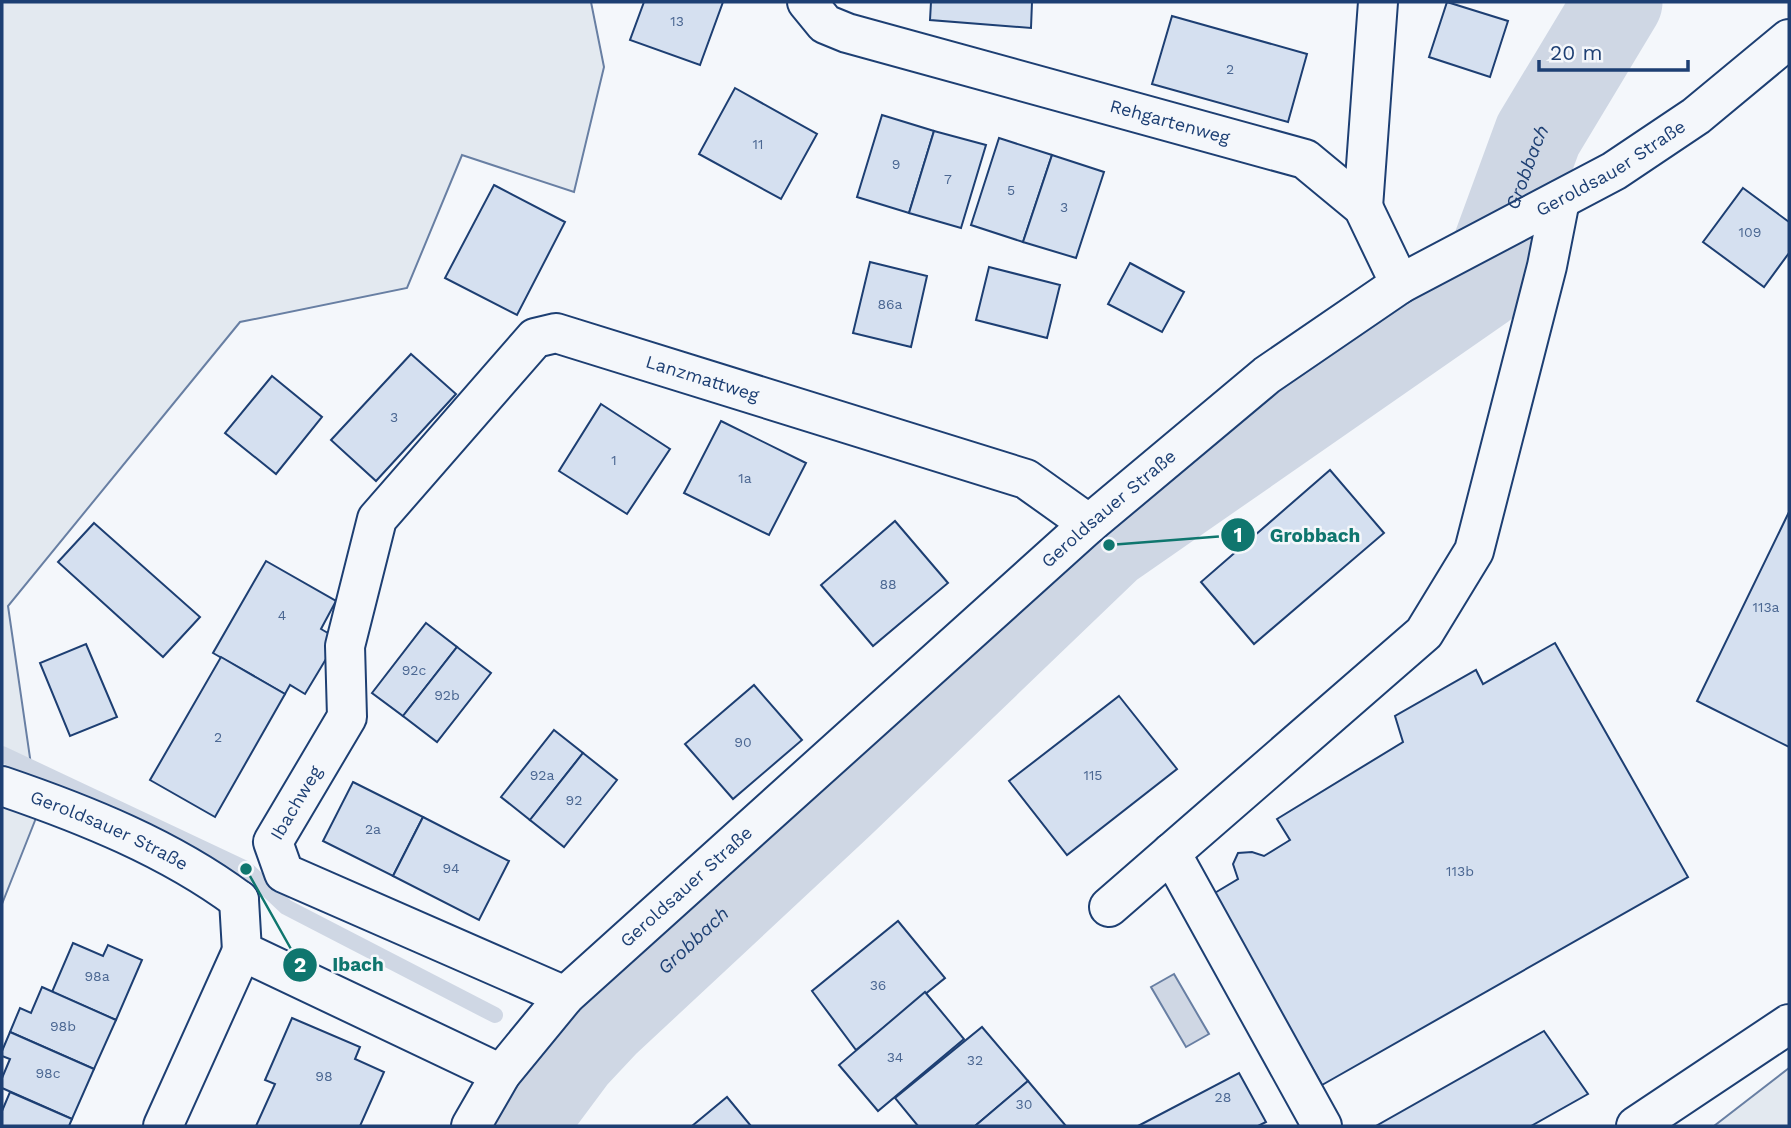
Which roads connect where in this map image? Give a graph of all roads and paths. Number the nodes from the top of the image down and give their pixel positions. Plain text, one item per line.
1 (807, 2) edge
2 (1378, 2) edge
3 (1789, 39) edge
4 (1560, 200) junction
5 (1363, 207) junction
6 (1415, 276) junction
7 (377, 519) joint
8 (1089, 524) junction
9 (2, 786) edge
10 (1171, 853) junction
11 (262, 886) junction
12 (1109, 907) dead end
13 (242, 951) junction
14 (565, 996) junction
15 (1789, 1024) edge
16 (501, 1074) junction
17 (163, 1126) edge
18 (471, 1126) edge
19 (1322, 1126) edge
20 (1636, 1126) edge

1 - 5 street, Rehgartenweg
2 - 5 street
3 - 4 street, Geroldsauer Straße
4 - 6 street, Geroldsauer Straße
4 - 10 street
5 - 6 street, Rehgartenweg
6 - 8 street, Geroldsauer Straße
7 - 8 street, Lanzmattweg
7 - 11 street, Ibachweg
8 - 14 street, Geroldsauer Straße
9 - 11 street, Geroldsauer Straße
10 - 12 street
10 - 19 street
11 - 13 street
11 - 14 street
13 - 16 street
13 - 17 street
14 - 16 street, Geroldsauer Straße
15 - 20 street
16 - 18 street, Geroldsauer Straße

